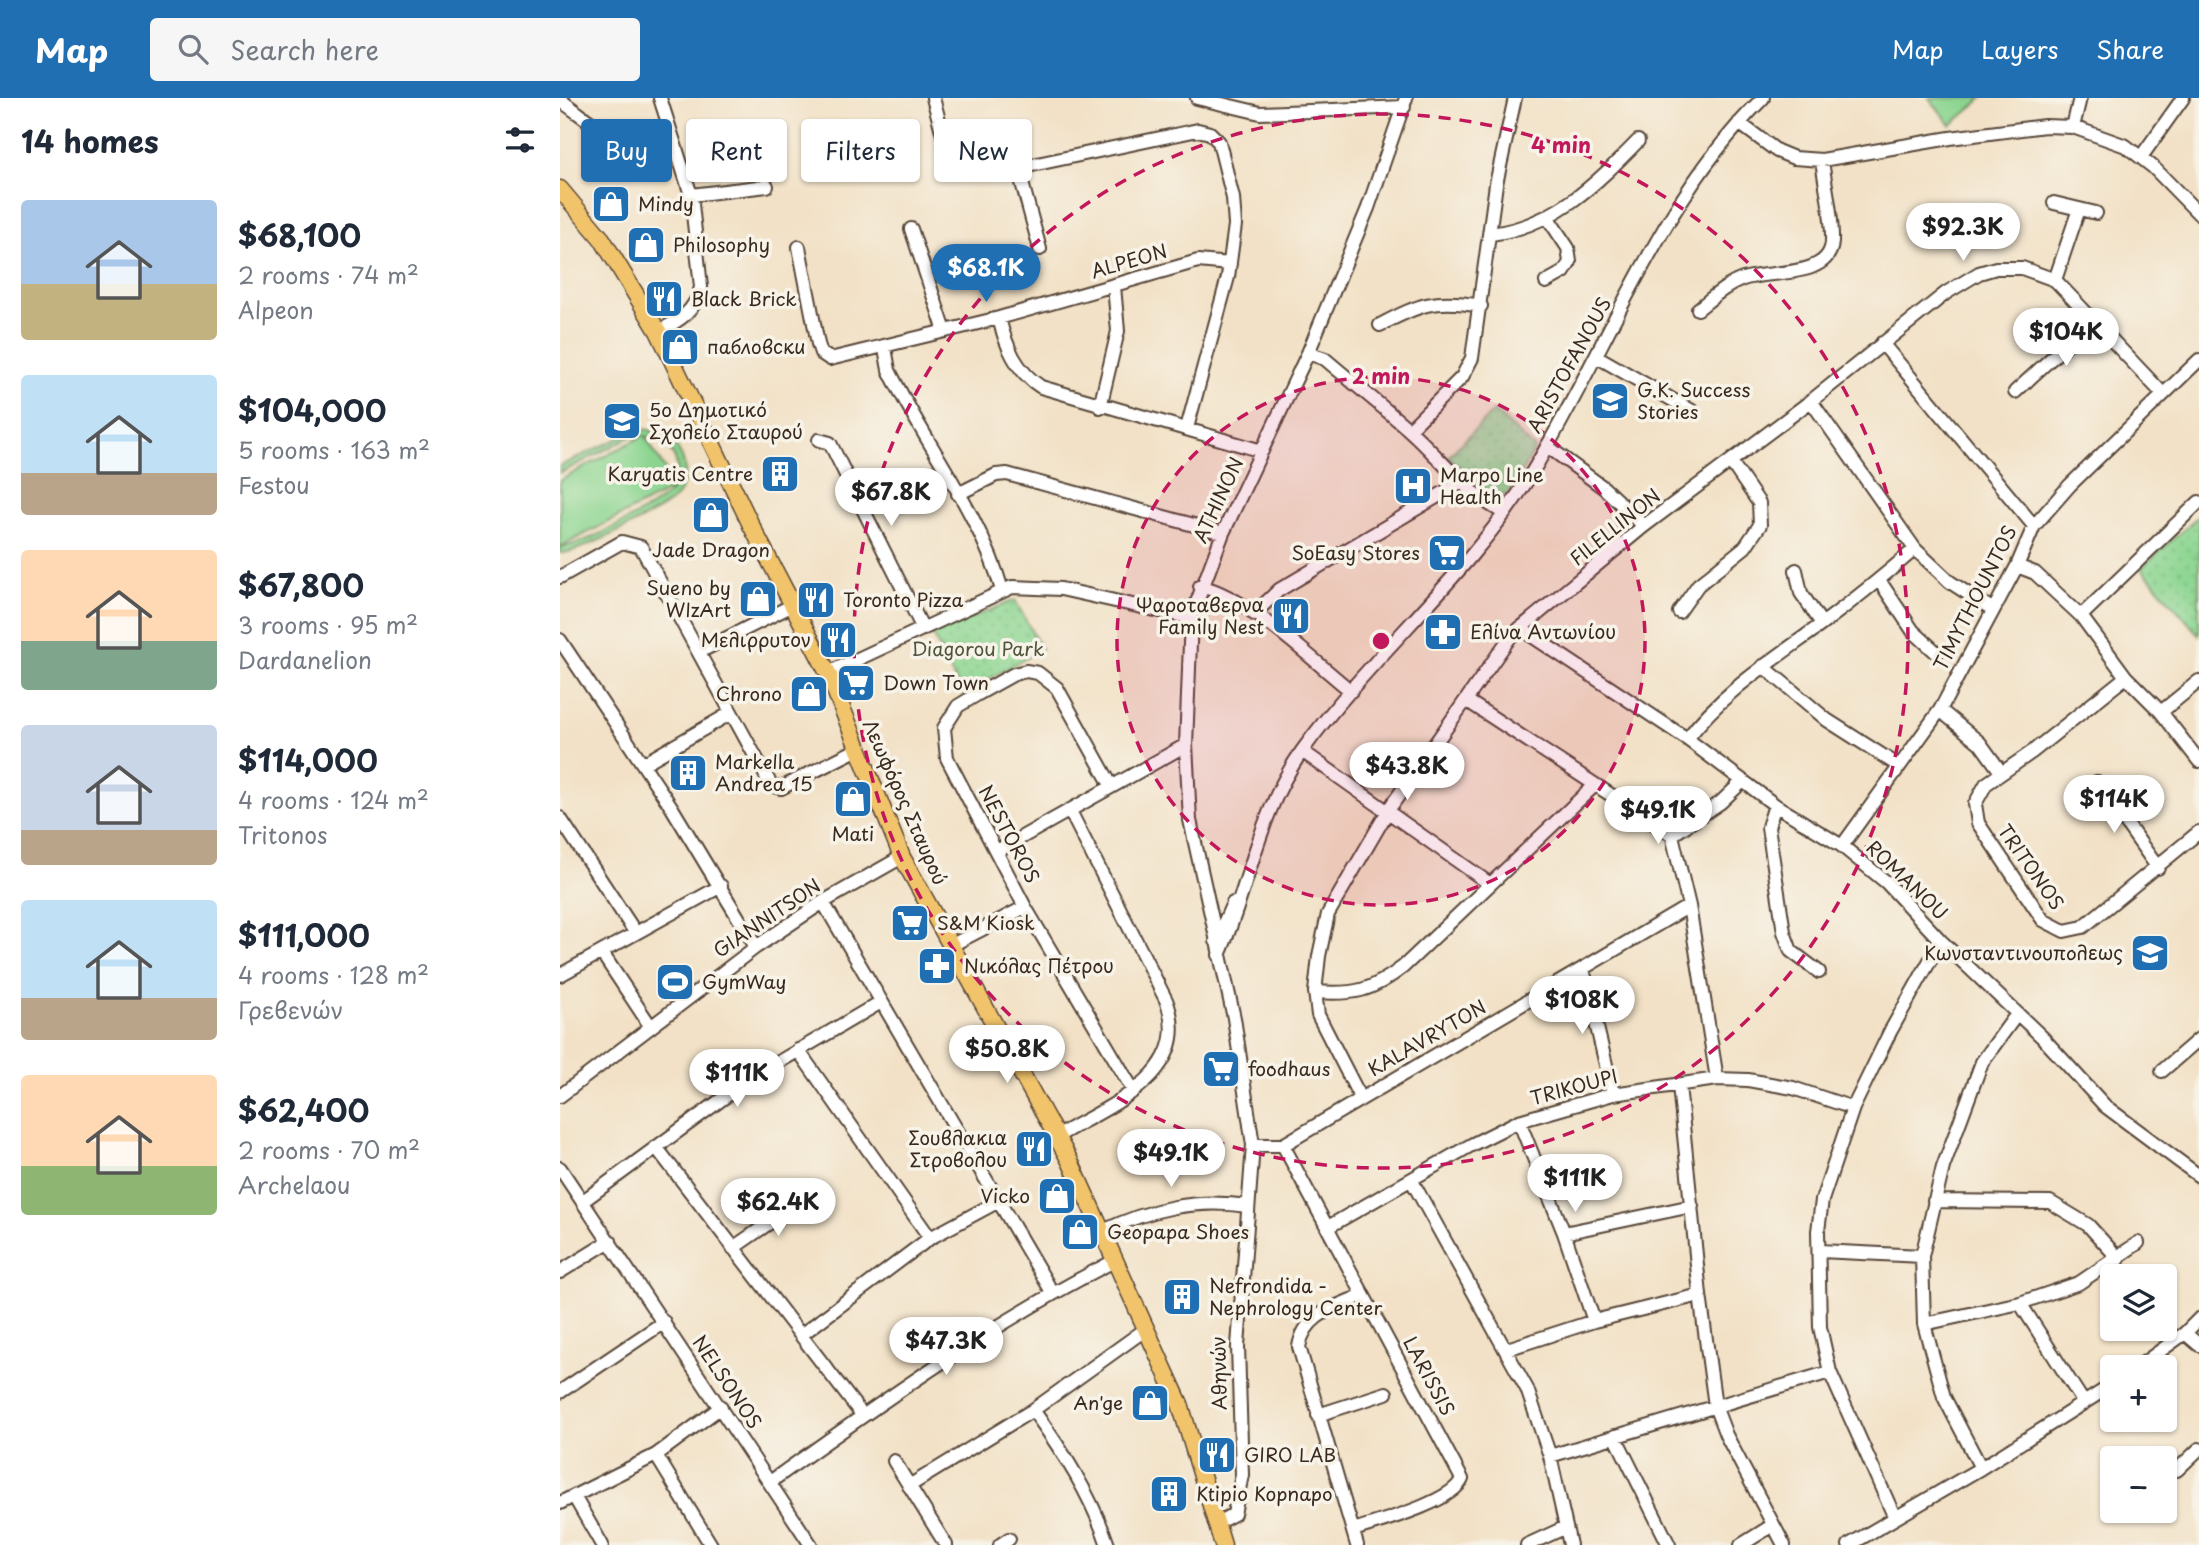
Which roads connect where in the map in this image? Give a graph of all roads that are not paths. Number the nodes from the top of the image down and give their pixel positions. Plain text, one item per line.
1 (660, 98) edge
2 (933, 98) edge
3 (1196, 98) edge
4 (1515, 98) edge
5 (1763, 98) edge
6 (2080, 98) edge
7 (2183, 98) edge
8 (560, 100) edge
9 (1405, 102) edge
10 (587, 119) edge
11 (666, 119) edge
12 (939, 119) edge
13 (1739, 124) junction
14 (2073, 127) junction
15 (672, 137) edge
16 (1638, 141) dead end
17 (2141, 157) junction
18 (1822, 160) junction
19 (1032, 165) edge
20 (1022, 182) edge
21 (767, 186) dead end
22 (560, 190) edge
23 (691, 195) junction
24 (2054, 203) dead end
25 (2078, 209) junction
26 (2096, 213) dead end
27 (2199, 214) edge
28 (1548, 218) junction
29 (911, 229) dead end
30 (1491, 234) junction
31 (799, 247) dead end
32 (1040, 250) dead end
33 (1230, 264) junction
34 (2055, 279) junction
35 (1546, 282) dead end
36 (1114, 286) junction
37 (1481, 306) junction
38 (1698, 309) dead end
39 (999, 318) junction
40 (2094, 319) junction
41 (1380, 326) dead end
42 (657, 331) junction
43 (944, 331) junction
44 (1882, 344) junction
45 (885, 348) junction
46 (1308, 353) junction
47 (1596, 356) junction
48 (2199, 360) edge
49 (2015, 392) dead end
50 (2162, 393) junction
51 (1811, 401) junction
52 (1100, 407) junction
53 (1692, 411) dead end
54 (1186, 428) junction
55 (1409, 430) junction
56 (820, 440) dead end
57 (1547, 446) junction
58 (1262, 451) junction
59 (1731, 462) junction
60 (1460, 483) junction
61 (958, 494) junction
62 (2199, 502) edge
63 (1505, 513) junction
64 (1644, 526) junction
65 (2034, 526) junction
66 (1223, 533) junction
67 (1915, 549) junction
68 (2017, 566) junction
69 (1796, 570) dead end
70 (560, 577) edge
71 (1879, 580) junction
72 (1200, 586) junction
73 (1002, 590) junction
74 (793, 605) junction
75 (1992, 609) junction
76 (1679, 612) dead end
77 (1254, 614) junction
78 (2081, 616) junction
79 (1191, 618) junction
80 (1822, 624) junction
81 (1520, 628) junction
82 (923, 629) junction
83 (560, 641) edge
84 (699, 652) junction
85 (1937, 653) dead end
86 (1763, 666) junction
87 (828, 673) junction
88 (2126, 677) junction
89 (2199, 681) edge
90 (1351, 691) junction
91 (1466, 701) junction
92 (1940, 710) junction
93 (2161, 712) junction
94 (731, 713) junction
95 (1687, 739) junction
96 (1186, 746) junction
97 (858, 749) junction
98 (1303, 751) junction
99 (2199, 761) edge
100 (643, 764) junction
101 (1899, 766) junction
102 (2001, 772) junction
103 (1742, 780) junction
104 (2097, 782) dead end
105 (1111, 785) junction
106 (1595, 785) junction
107 (1775, 805) junction
108 (1389, 809) junction
109 (1070, 811) junction
110 (560, 818) edge
111 (2199, 832) edge
112 (1672, 835) junction
113 (1842, 846) junction
114 (997, 851) junction
115 (902, 857) junction
116 (2158, 868) junction
117 (1490, 884) junction
118 (720, 886) junction
119 (1242, 888) junction
120 (823, 902) junction
121 (1689, 906) junction
122 (1026, 907) junction
123 (635, 932) junction
124 (1215, 941) junction
125 (1941, 941) junction
126 (950, 946) junction
127 (756, 947) junction
128 (602, 953) junction
129 (1219, 956) junction
130 (1583, 969) junction
131 (1819, 972) dead end
132 (560, 975) edge
133 (1315, 992) junction
134 (881, 1002) junction
135 (2017, 1014) junction
136 (651, 1027) junction
137 (2199, 1039) edge
138 (798, 1050) junction
139 (2162, 1071) dead end
140 (1717, 1079) junction
141 (1679, 1085) junction
142 (1133, 1090) junction
143 (1613, 1094) junction
144 (560, 1096) edge
145 (1361, 1099) junction
146 (1853, 1108) junction
147 (1519, 1121) junction
148 (1058, 1136) junction
149 (1253, 1145) junction
150 (1283, 1145) junction
151 (656, 1147) junction
152 (560, 1168) edge
153 (2199, 1176) edge
154 (1412, 1181) junction
155 (804, 1199) dead end
156 (999, 1201) junction
157 (1934, 1201) junction
158 (583, 1202) junction
159 (1248, 1206) junction
160 (1692, 1206) junction
161 (1328, 1227) junction
162 (1103, 1231) junction
163 (1564, 1233) junction
164 (930, 1238) junction
165 (610, 1241) junction
166 (2138, 1243) dead end
167 (733, 1248) junction
168 (1820, 1251) junction
169 (1922, 1256) junction
170 (2119, 1259) junction
171 (1116, 1260) junction
172 (560, 1272) edge
173 (1052, 1292) junction
174 (1363, 1295) junction
175 (1700, 1295) junction
176 (2020, 1303) junction
177 (2199, 1319) edge
178 (1594, 1321) junction
179 (664, 1322) junction
180 (1924, 1324) junction
181 (1146, 1329) junction
182 (2185, 1333) junction
183 (801, 1335) junction
184 (2199, 1345) edge
185 (1507, 1349) junction
186 (2155, 1355) edge
187 (1830, 1372) junction
188 (560, 1392) edge
189 (1386, 1393) dead end
190 (2100, 1393) edge
191 (2084, 1404) junction
192 (1715, 1406) junction
193 (721, 1408) junction
194 (1033, 1410) junction
195 (1318, 1415) junction
196 (863, 1416) junction
197 (1615, 1436) junction
198 (2199, 1449) edge
199 (656, 1455) junction
200 (1550, 1456) junction
201 (894, 1461) dead end
202 (1981, 1468) junction
203 (2177, 1470) dead end
204 (770, 1482) junction
205 (909, 1486) junction
206 (575, 1498) junction
207 (560, 1503) edge
208 (1895, 1518) junction
209 (1217, 1523) junction
210 (1773, 1525) junction
211 (1564, 1528) junction
212 (1353, 1531) junction
213 (602, 1545) edge
214 (711, 1545) edge
215 (811, 1545) edge
216 (946, 1545) edge
217 (1108, 1545) edge
218 (1223, 1545) edge
219 (1357, 1545) edge
220 (1527, 1545) edge
221 (1570, 1545) edge
222 (1669, 1545) edge
223 (1741, 1545) edge
224 (1784, 1545) edge
225 (1849, 1545) edge

1 - 11 street
2 - 12 street
3 - 9 street
4 - 30 street
5 - 13 street, ARISTOFANOUS
6 - 14 street
7 - 17 street
8 - 10 street
9 - 46 street, ATHINON
13 - 18 street
13 - 47 street, ARISTOFANOUS
14 - 17 street
14 - 18 street
15 - 23 street
16 - 28 street
17 - 27 street
18 - 38 street
19 - 33 street
20 - 32 street
21 - 23 street
22 - 42 main road, Λεωφόρος Σταυρού
23 - 42 street
24 - 25 street
25 - 26 street
25 - 34 street
28 - 30 street
28 - 35 street
29 - 43 street
30 - 37 street
31 - 45 street, ALPEON
33 - 36 street, ALPEON
33 - 54 street
34 - 40 street, FILELLINON
34 - 44 street, FILELLINON
36 - 39 street, ALPEON
36 - 52 street
37 - 41 street
37 - 55 street
39 - 43 street, ALPEON
39 - 52 street
40 - 49 street
40 - 50 street, FILELLINON
42 - 74 main road, Λεωφόρος Σταυρού
43 - 45 street, ALPEON
44 - 51 street, FILELLINON
44 - 65 street
45 - 61 street
46 - 55 street
46 - 58 street, ATHINON
47 - 53 street
47 - 57 street, ARISTOFANOUS
48 - 50 street, TIMYTHOUNTOS
50 - 65 street, TIMYTHOUNTOS
51 - 59 street, FILELLINON
51 - 67 street
52 - 54 street
54 - 58 street
55 - 60 street
56 - 82 street
57 - 63 street, ARISTOFANOUS
57 - 64 street
58 - 66 street, ATHINON
59 - 64 street, FILELLINON
59 - 76 street
60 - 63 street
60 - 77 street
61 - 66 street
61 - 73 street
62 - 78 street
63 - 90 street, ARISTOFANOUS
64 - 81 street, FILELLINON
65 - 68 street, TIMYTHOUNTOS
66 - 72 street, ATHINON
67 - 71 street
67 - 75 street
68 - 75 street, TIMYTHOUNTOS
68 - 78 street
69 - 80 street
70 - 84 street
71 - 80 street
71 - 85 street
72 - 77 street
72 - 79 street, ATHINON
73 - 79 street
73 - 82 street
74 - 84 street
74 - 87 main road, Λεωφόρος Σταυρού
75 - 92 street, TIMYTHOUNTOS
77 - 90 street
78 - 88 street
79 - 96 street, ATHINON
80 - 86 street
81 - 91 street, FILELLINON
81 - 95 street, ROMANOU
82 - 87 street
83 - 100 street
84 - 94 street
86 - 95 street
86 - 101 street
87 - 97 main road, Λεωφόρος Σταυρού
88 - 93 street
88 - 102 street, TRITONOS
89 - 93 street
90 - 98 street, ARISTOFANOUS
91 - 106 street
91 - 108 street, FILELLINON
92 - 101 street, TIMYTHOUNTOS
92 - 102 street
93 - 99 street
94 - 97 street
94 - 100 street
95 - 103 street, ROMANOU
96 - 105 street
96 - 124 street, ATHINON
97 - 115 main road, Λεωφόρος Σταυρού
98 - 108 street
98 - 119 street, ARISTOFANOUS
100 - 118 street
101 - 113 street, TIMYTHOUNTOS
102 - 116 street, TRITONOS
103 - 107 street, ROMANOU
103 - 112 street
104 - 116 street
105 - 109 street
105 - 114 street, NESTOROS
106 - 112 street
106 - 117 street
107 - 113 street, ROMANOU
107 - 131 street
108 - 117 street
108 - 133 street, FILELLINON
109 - 114 street
109 - 142 street
110 - 123 street
111 - 116 street, TRITONOS
112 - 121 street
113 - 125 street, ROMANOU
114 - 122 street, NESTOROS
115 - 120 street, GIANNITSON
115 - 126 main road, Λεωφόρος Σταυρού
117 - 133 street
118 - 123 street
118 - 127 street
119 - 124 street, ARISTOFANOUS
119 - 129 street, ARISTOFANOUS
120 - 127 street, GIANNITSON
120 - 134 street
121 - 130 street, KALAVRYTON
121 - 140 street
122 - 126 street
122 - 142 street, NESTOROS
123 - 128 street
124 - 129 street, Αθηνών
125 - 135 street, ROMANOU
125 - 146 street
126 - 148 main road, Λεωφόρος Σταυρού
127 - 136 street, GIANNITSON
128 - 132 street
128 - 136 street
129 - 149 street, Αθηνών
130 - 143 street
130 - 145 street, KALAVRYTON
133 - 145 street, FILELLINON
134 - 138 street
134 - 156 street
135 - 153 street, ROMANOU
135 - 157 street
136 - 144 street, GIANNITSON
137 - 139 street
138 - 151 street
138 - 164 street
140 - 141 street, TRIKOUPI
140 - 146 street, TRIKOUPI
141 - 143 street, TRIKOUPI
141 - 160 street
142 - 148 street
143 - 147 street, TRIKOUPI
145 - 150 street, KALAVRYTON
146 - 168 street
147 - 154 street, TRIKOUPI
147 - 163 street
148 - 162 main road, Λεωφόρος Σταυρού
149 - 150 street
149 - 159 street, Αθηνών
150 - 161 street, LARISSIS
151 - 158 street
151 - 167 street
152 - 158 street, NELSONOS
154 - 161 street, TRIKOUPI
154 - 185 street
155 - 167 street
156 - 164 street
156 - 173 street
157 - 169 street
157 - 170 street
158 - 165 street, NELSONOS
159 - 162 street
159 - 209 street, Αθηνών
160 - 163 street
160 - 175 street
161 - 174 street, LARISSIS
162 - 171 main road, Λεωφόρος Σταυρού
163 - 178 street
164 - 183 street
165 - 172 street
165 - 179 street, NELSONOS
166 - 170 street
167 - 183 street
168 - 169 street
168 - 187 street
169 - 180 street
170 - 176 street
171 - 173 street
171 - 181 main road, Λεωφόρος Σταυρού
173 - 196 street
174 - 195 street
174 - 212 street, LARISSIS
175 - 178 street
175 - 192 street
176 - 180 street
176 - 191 street
177 - 182 street
178 - 185 street
179 - 188 street
179 - 193 street, NELSONOS
180 - 202 street
181 - 194 street
181 - 209 main road, Λεωφόρος Σταυρού
182 - 184 street
182 - 186 street
183 - 196 street
185 - 200 street
187 - 192 street
187 - 208 street
189 - 195 street
190 - 191 street
191 - 202 street
192 - 197 street
192 - 210 street
193 - 199 street
193 - 204 street, NELSONOS
194 - 205 street
194 - 217 street
195 - 212 street
196 - 204 street
197 - 200 street
197 - 222 street
198 - 203 street
199 - 206 street
199 - 214 street
200 - 211 street
201 - 205 street
202 - 208 street
204 - 215 street, NELSONOS
205 - 216 street
206 - 207 street
206 - 213 street
208 - 225 street
209 - 218 main road
210 - 223 street
210 - 224 street
211 - 220 street
211 - 221 street
212 - 219 street

